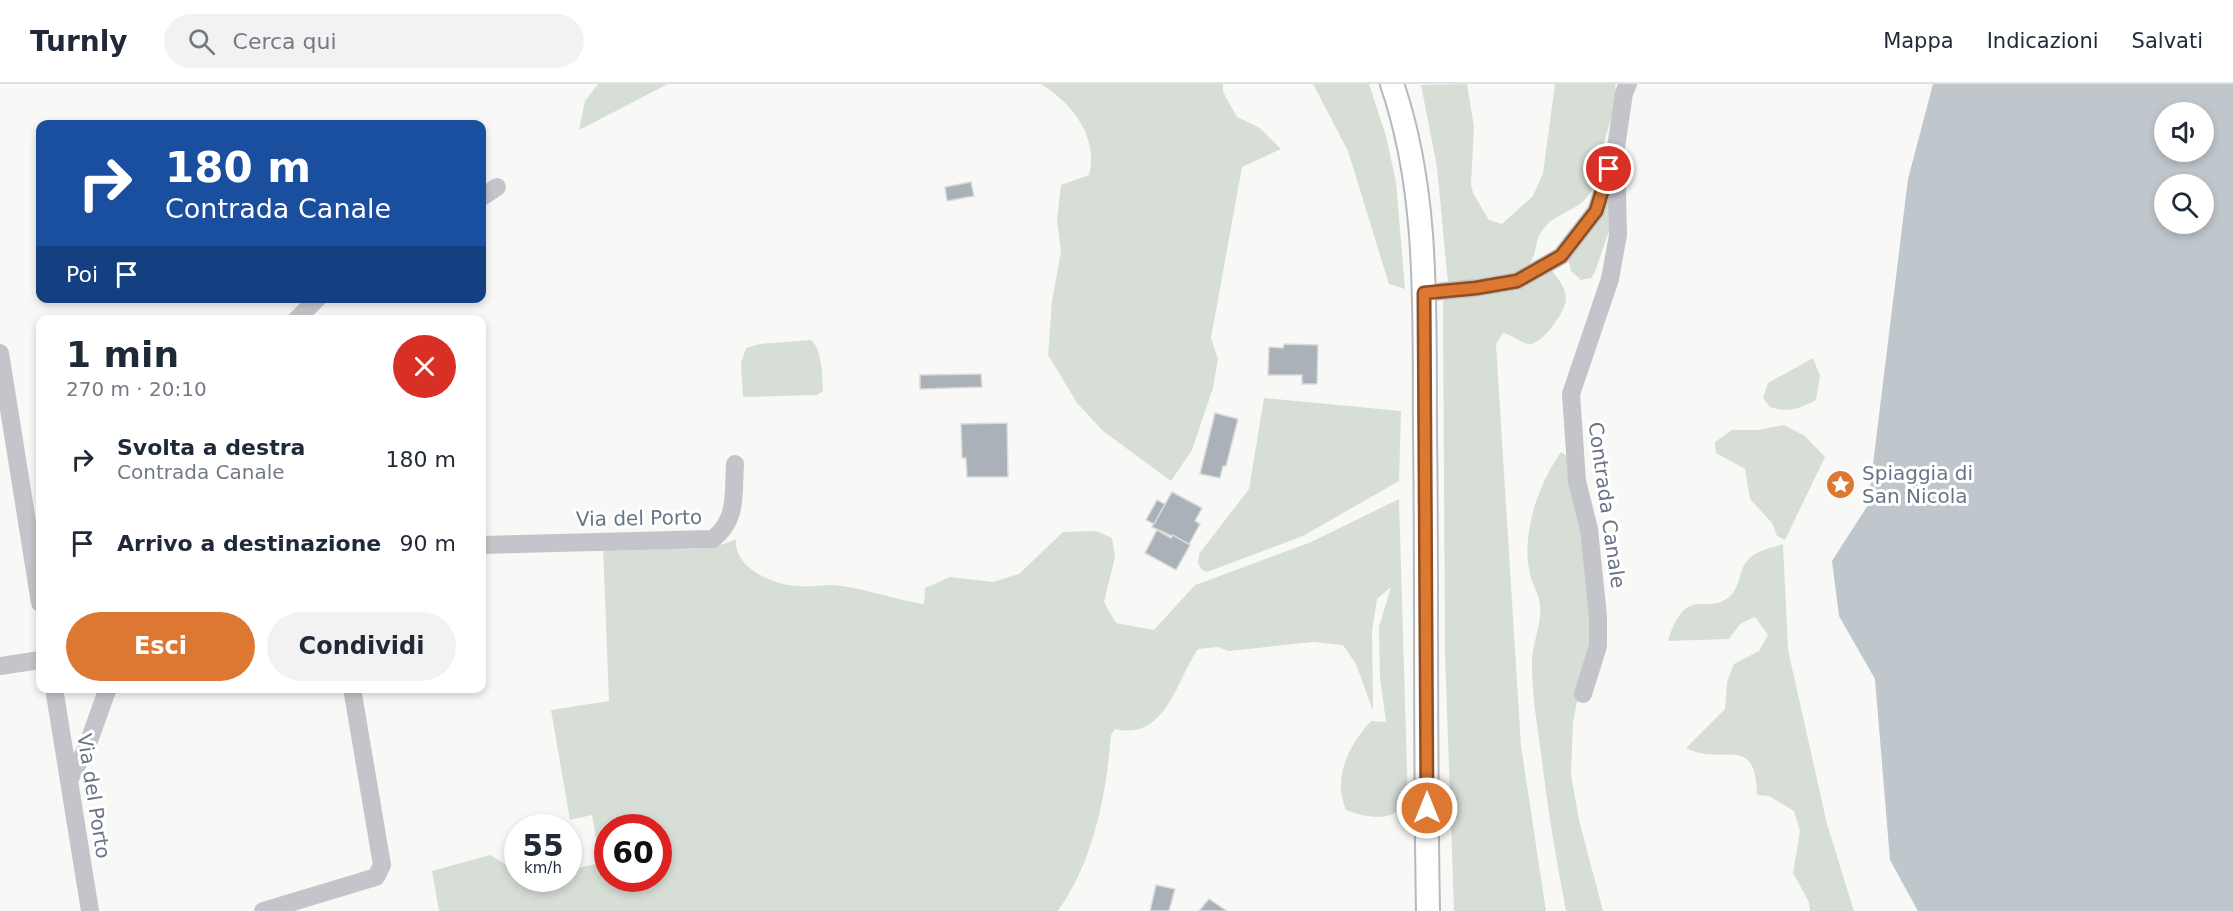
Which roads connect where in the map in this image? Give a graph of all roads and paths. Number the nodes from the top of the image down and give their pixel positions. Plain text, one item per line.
1 (1392, 84) edge
2 (1628, 84) edge
3 (1616, 148) junction
4 (1424, 293) junction
5 (313, 303) edge
6 (301, 315) edge
7 (0, 353) edge
8 (3, 389) edge
9 (735, 464) dead end
10 (486, 545) edge
11 (36, 580) edge
12 (36, 661) edge
13 (0, 666) edge
14 (55, 693) edge
15 (106, 693) edge
16 (353, 693) edge
17 (1583, 694) dead end
18 (69, 780) junction
19 (1426, 789) junction
20 (1427, 868) junction
21 (90, 911) edge
22 (262, 911) edge
23 (1413, 911) edge
24 (1428, 911) edge
25 (1437, 911) edge

1 - 4 main road
2 - 3 street, Contrada Canale
3 - 4 street, Contrada Canale
3 - 17 street, Contrada Canale
4 - 19 main road
5 - 6 street
7 - 8 street
8 - 11 street
9 - 10 street, Via del Porto
12 - 13 street
14 - 18 street, Via del Porto
15 - 18 street
16 - 22 street
18 - 21 street, Via del Porto
19 - 20 main road
19 - 23 main road
20 - 24 main road
20 - 25 main road

